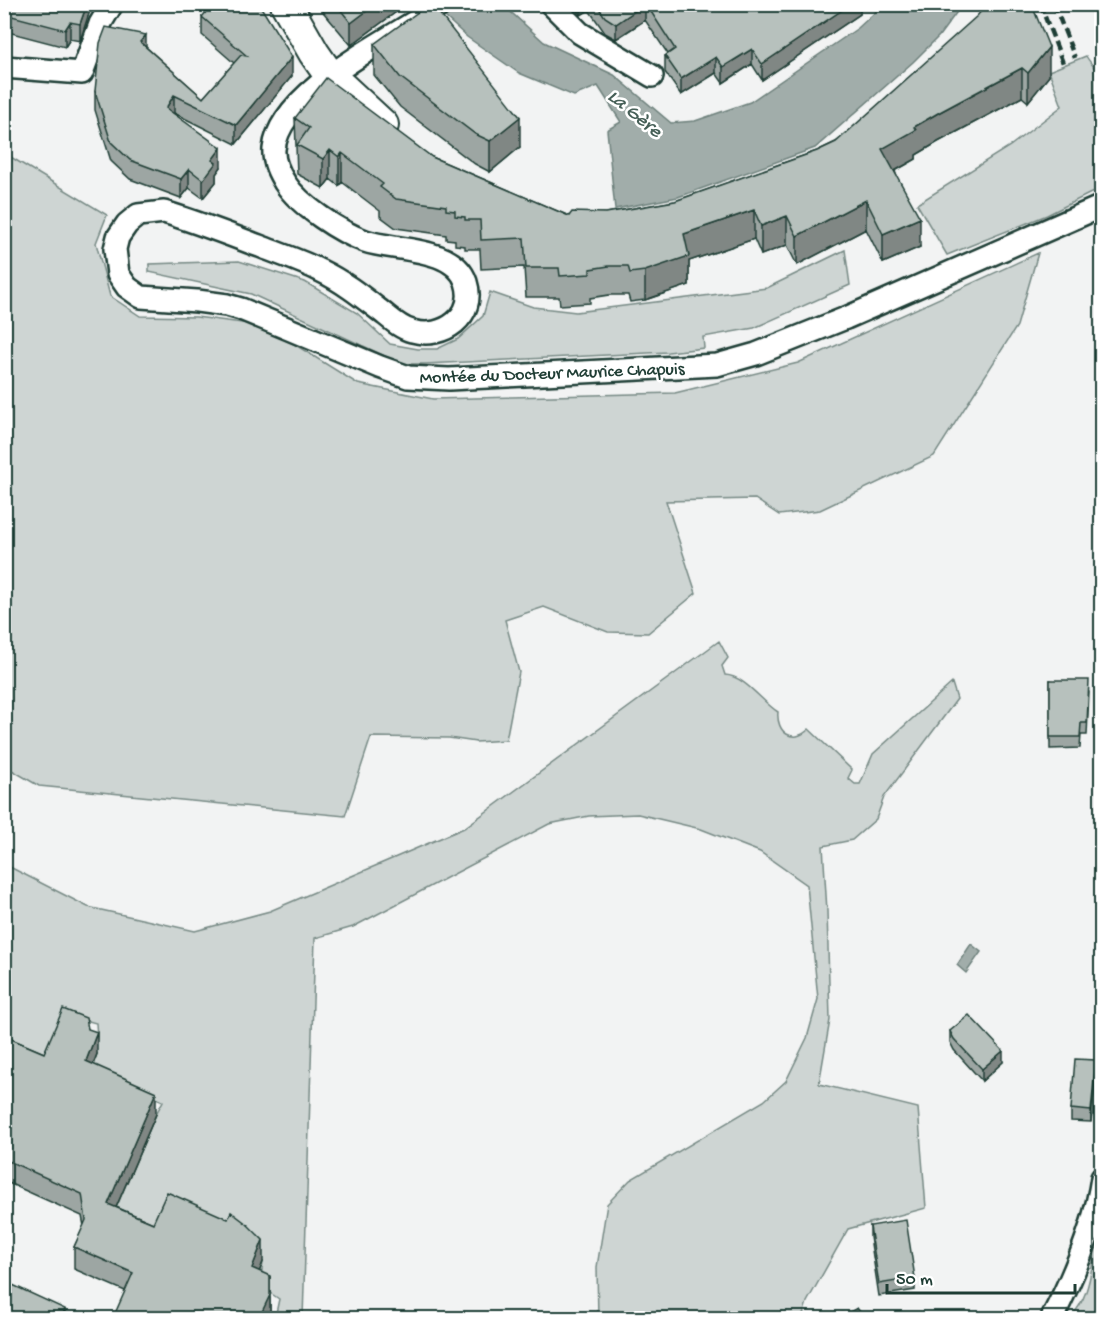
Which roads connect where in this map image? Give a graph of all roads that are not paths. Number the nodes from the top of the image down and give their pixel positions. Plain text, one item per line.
1 (112, 4) edge
2 (286, 4) edge
3 (442, 4) edge
4 (551, 4) edge
5 (4, 67) edge
6 (330, 76) junction
7 (652, 76) dead end
8 (403, 143) edge
9 (1101, 206) edge
10 (1101, 1178) edge
11 (1101, 1183) edge
12 (1053, 1318) edge

1 - 5 street
2 - 6 main road
3 - 6 street
4 - 7 street
6 - 8 main road
6 - 9 street, Montée du Docteur Maurice Chapuis
10 - 11 street
11 - 12 street

